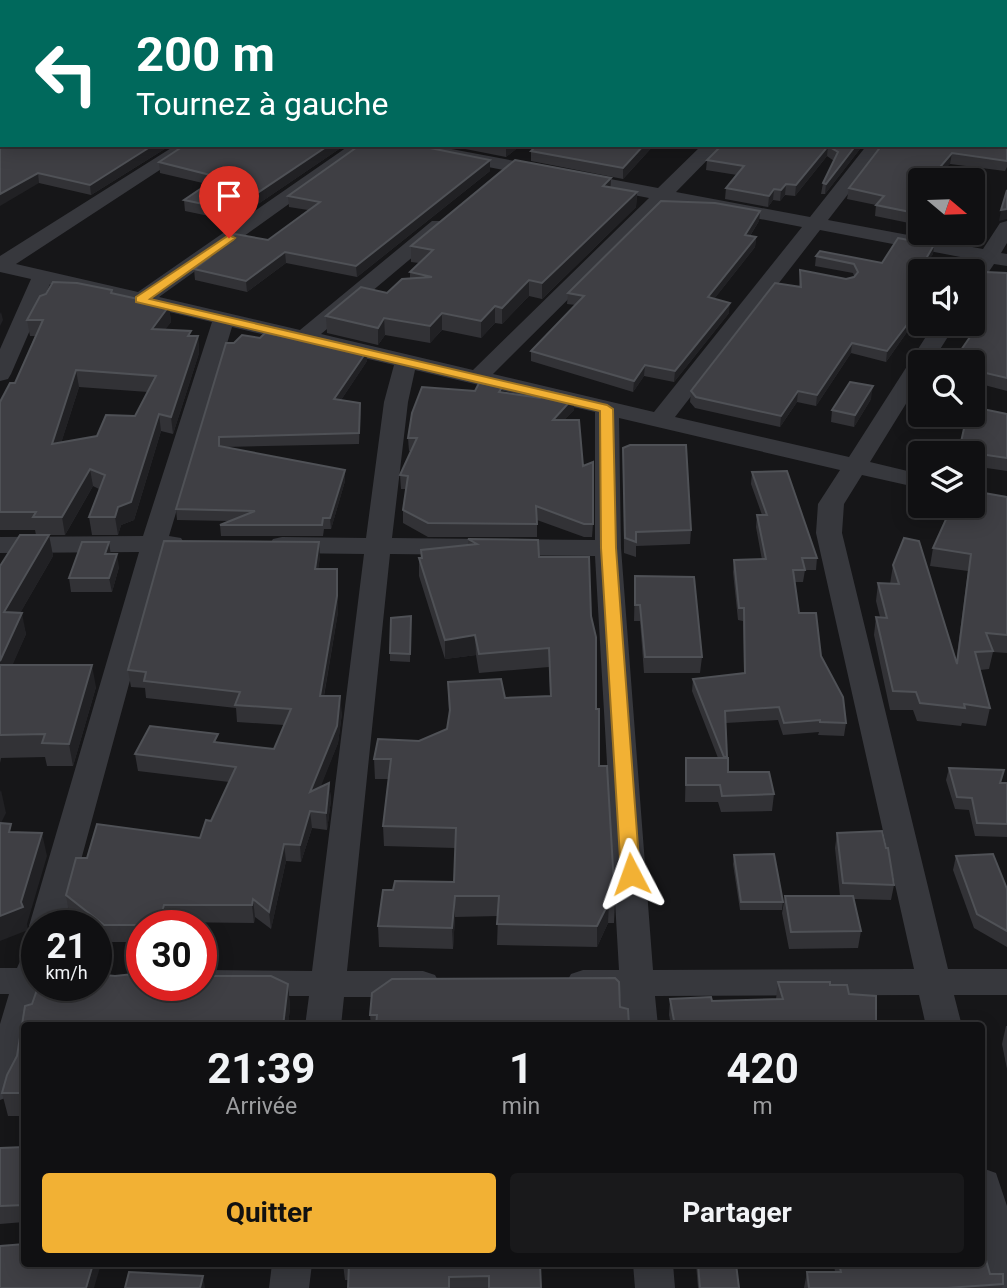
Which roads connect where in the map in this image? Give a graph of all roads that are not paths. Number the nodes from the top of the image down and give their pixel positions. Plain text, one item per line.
1 (185, 147) edge
2 (359, 147) edge
3 (411, 147) edge
4 (711, 147) edge
5 (875, 147) edge
6 (527, 152) dead end
7 (511, 166) junction
8 (490, 183) edge
9 (663, 194) junction
10 (459, 209) edge
11 (814, 222) junction
12 (1007, 227) edge
13 (998, 258) edge
14 (0, 265) edge
15 (779, 267) junction
16 (985, 270) edge
17 (805, 272) edge
18 (43, 276) junction
19 (141, 300) junction
20 (224, 319) junction
21 (937, 336) edge
22 (303, 338) junction
23 (406, 361) junction
24 (0, 374) edge
25 (477, 378) junction
26 (607, 409) junction
27 (659, 421) junction
28 (854, 464) junction
29 (908, 478) edge
30 (154, 544) junction
31 (196, 544) edge
32 (0, 545) edge
33 (252, 545) edge
34 (378, 546) junction
35 (608, 548) junction
36 (51, 910) edge
37 (638, 982) junction
38 (933, 982) junction
39 (1007, 982) edge
40 (217, 983) edge
41 (449, 983) edge
42 (557, 983) edge
43 (328, 984) junction
44 (21, 997) edge
45 (323, 1022) edge
46 (640, 1022) edge
47 (943, 1022) edge
48 (0, 1085) edge
49 (985, 1196) edge
50 (292, 1267) edge
51 (653, 1267) edge
52 (289, 1288) edge
53 (655, 1288) edge
54 (1007, 1288) edge

1 - 14 street
2 - 19 street
3 - 7 street
4 - 9 street
5 - 11 street
6 - 7 street
7 - 8 street
7 - 9 street
9 - 11 street
9 - 25 street
10 - 22 street
11 - 13 street
11 - 15 street
12 - 13 street
13 - 16 street
14 - 18 street
15 - 17 street
15 - 27 street
18 - 19 street
18 - 24 street
19 - 20 street
20 - 22 street
20 - 30 street
21 - 28 street
22 - 23 street
23 - 25 street
23 - 34 street
25 - 26 street
26 - 27 street
26 - 35 street
27 - 28 street
28 - 29 street
28 - 38 street
30 - 31 street
30 - 32 street
30 - 36 street
33 - 34 street
34 - 35 street
34 - 43 street
35 - 37 street
37 - 38 street
37 - 42 street
37 - 46 street
38 - 39 street
38 - 47 street
40 - 43 street
41 - 43 street
43 - 45 street
44 - 48 street
49 - 54 street
50 - 52 street
51 - 53 street

